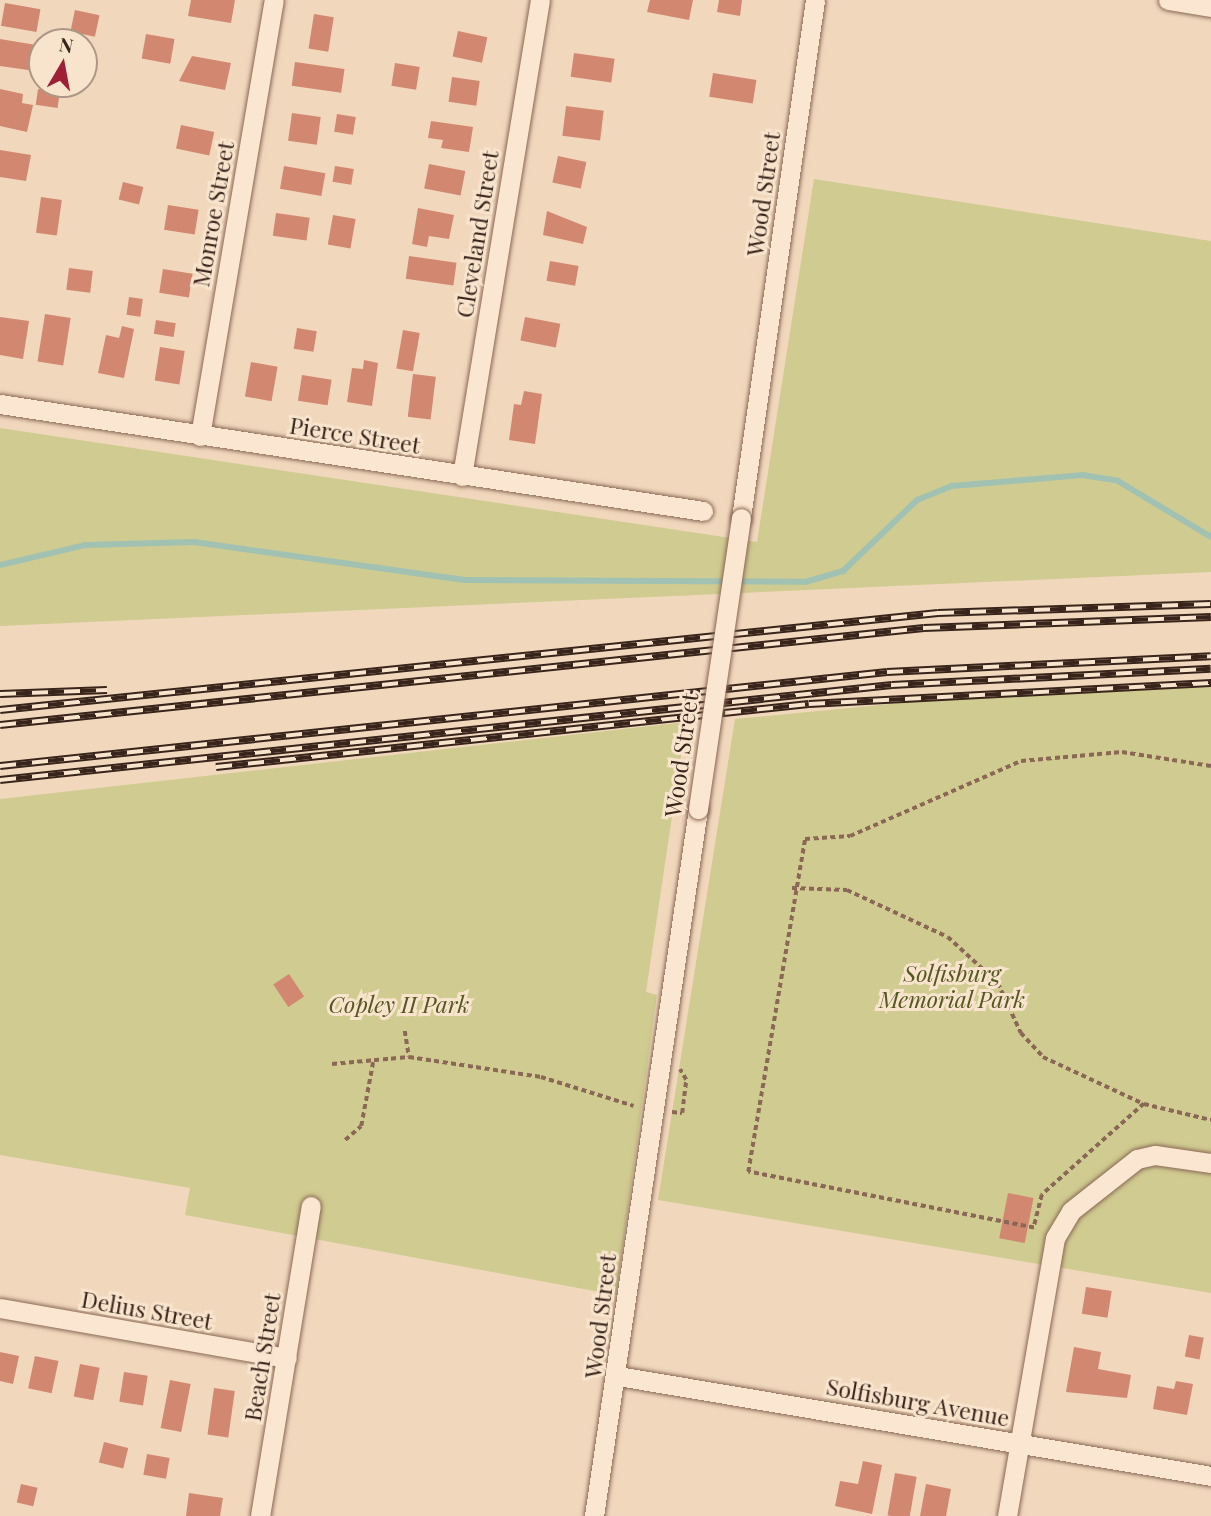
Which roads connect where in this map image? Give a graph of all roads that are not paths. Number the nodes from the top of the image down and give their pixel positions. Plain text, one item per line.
1 (274, 0) edge
2 (540, 0) edge
3 (815, 0) edge
4 (1168, 0) edge
5 (1211, 7) edge
6 (0, 404) edge
7 (200, 436) junction
8 (462, 476) junction
9 (703, 511) dead end
10 (1211, 1163) edge
11 (311, 1206) dead end
12 (0, 1308) edge
13 (287, 1358) junction
14 (618, 1376) junction
15 (1019, 1444) junction
16 (1211, 1476) edge
17 (260, 1516) edge
18 (594, 1516) edge
19 (1007, 1516) edge

1 - 7 street, Monroe Street
2 - 8 street, Cleveland Street
3 - 14 street, Wood Street, bridge
4 - 5 street
6 - 7 street, Pierce Street
7 - 8 street, Pierce Street
8 - 9 street, Pierce Street
10 - 15 street
11 - 13 street, Beach Street
12 - 13 street, Delius Street
13 - 17 street, Beach Street
14 - 15 street, Solfisburg Avenue
14 - 18 street, Wood Street
15 - 16 street, Solfisburg Avenue
15 - 19 street

